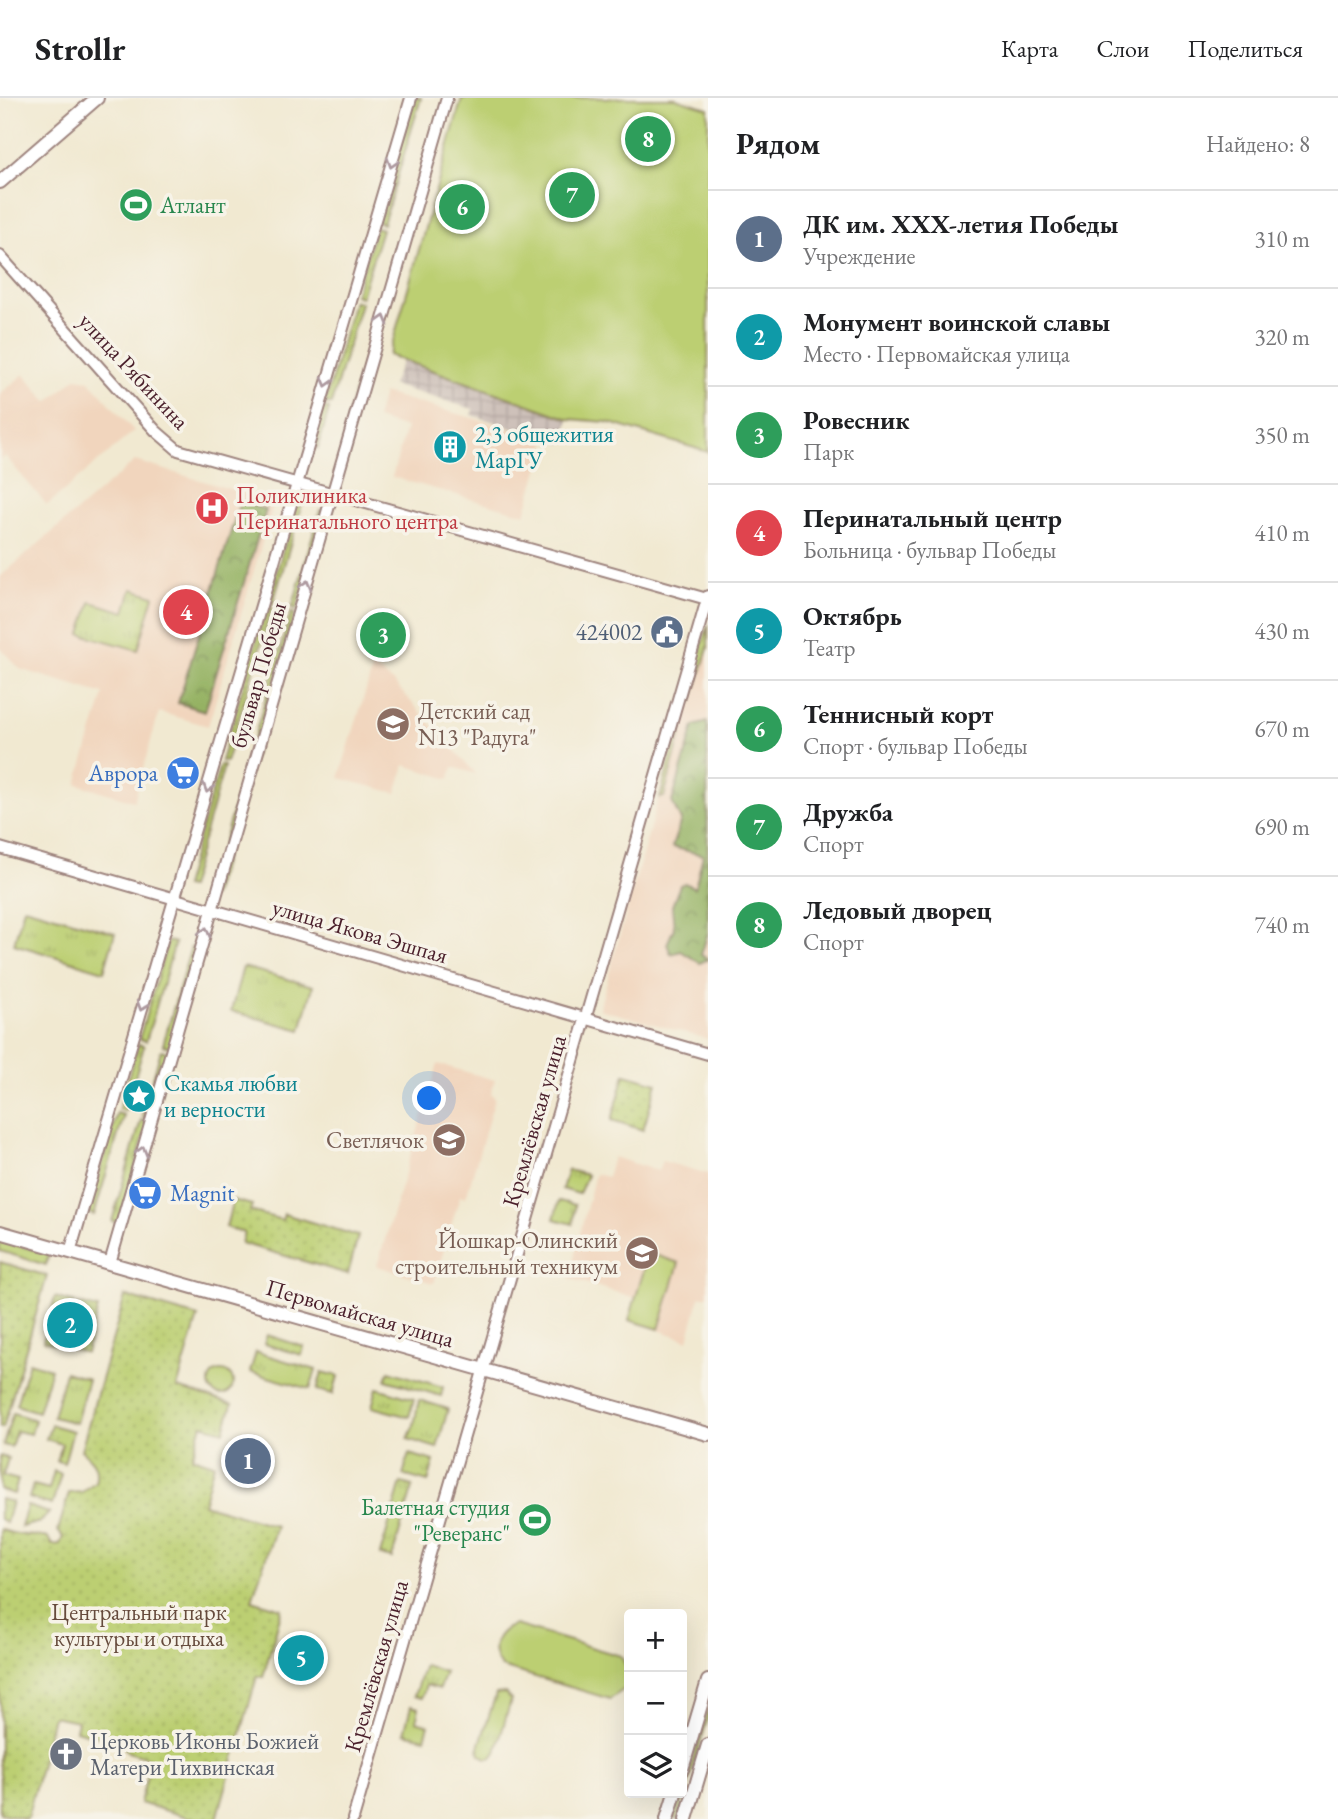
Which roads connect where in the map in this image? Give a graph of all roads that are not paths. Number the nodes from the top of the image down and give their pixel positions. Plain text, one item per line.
1 (97, 98) edge
2 (411, 98) edge
3 (447, 98) edge
4 (0, 182) edge
5 (0, 256) edge
6 (299, 484) junction
7 (333, 493) junction
8 (708, 598) edge
9 (0, 848) edge
10 (174, 899) junction
11 (211, 909) junction
12 (586, 1018) junction
13 (708, 1054) edge
14 (0, 1232) edge
15 (70, 1252) junction
16 (110, 1263) junction
17 (484, 1370) junction
18 (708, 1434) edge
19 (708, 1681) edge
20 (708, 1745) edge
21 (687, 1752) edge
22 (673, 1798) edge
23 (353, 1819) edge
24 (667, 1819) edge
25 (686, 1819) edge

1 - 4 main road
2 -> 6 street, бульвар Победы
7 -> 3 street, бульвар Победы
5 - 6 street, улица Рябинина
6 - 7 street, улица Рябинина
6 -> 10 street, бульвар Победы
7 - 8 street, улица Рябинина
11 -> 7 street, бульвар Победы
8 - 12 street, Кремлёвская улица
9 - 10 street, улица Якова Эшпая
10 - 11 street, улица Якова Эшпая
10 -> 15 street, бульвар Победы
11 - 12 street, улица Якова Эшпая
16 -> 11 street, бульвар Победы
12 - 13 street, улица Якова Эшпая
12 - 17 street, Кремлёвская улица
14 - 15 main road, Первомайская улица
15 - 16 main road, Первомайская улица
16 - 17 main road, Первомайская улица
17 - 18 main road, Первомайская улица
17 - 23 street, Кремлёвская улица
19 - 21 main road
20 - 25 main road
22 - 24 main road

